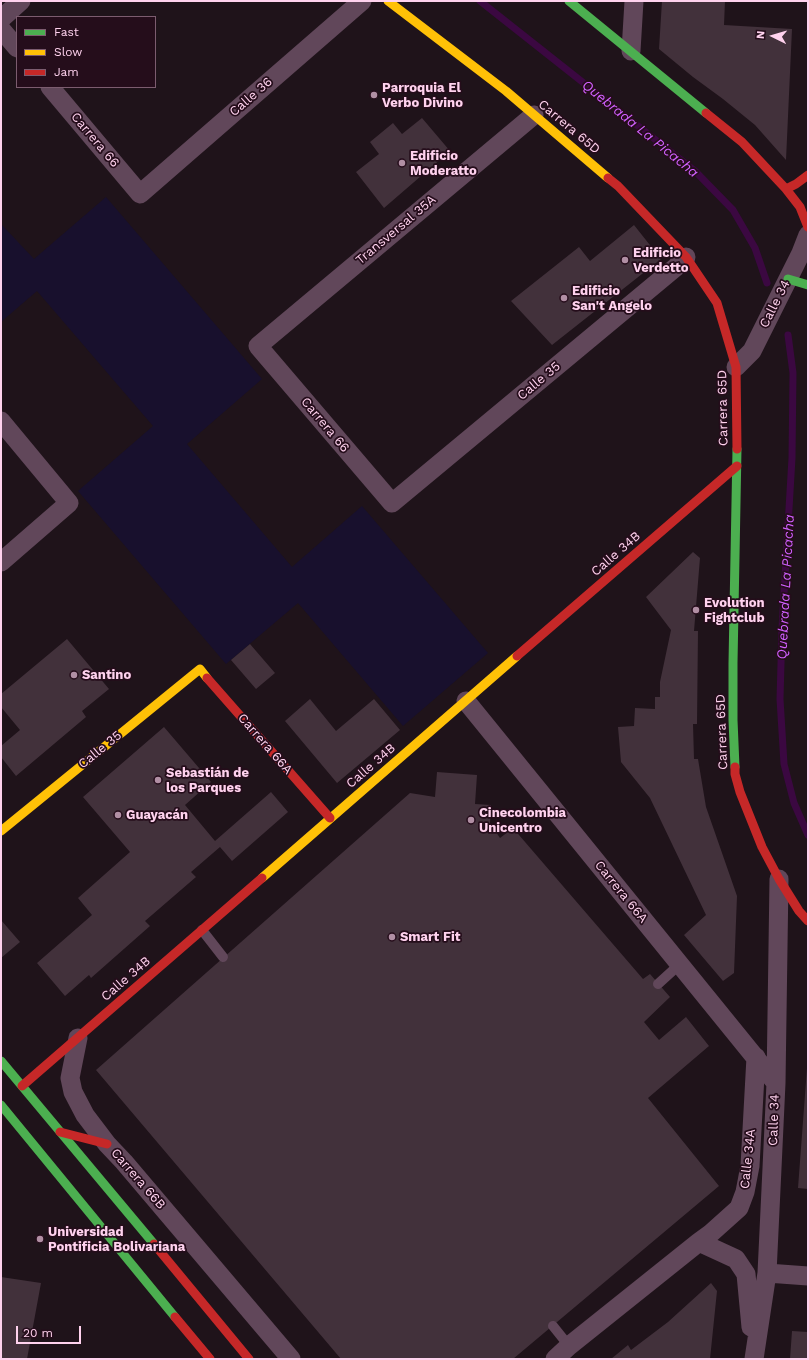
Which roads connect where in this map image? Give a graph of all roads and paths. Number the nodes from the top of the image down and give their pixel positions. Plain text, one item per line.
1 (21, 1) edge
2 (362, 1) edge
3 (388, 1) edge
4 (569, 1) edge
5 (634, 1) edge
6 (1, 19) edge
7 (1, 29) edge
8 (16, 47) edge
9 (631, 51) junction
10 (51, 88) edge
11 (534, 115) junction
12 (808, 175) edge
13 (786, 189) junction
14 (140, 194) joint
15 (808, 227) edge
16 (808, 236) edge
17 (686, 257) junction
18 (788, 279) junction
19 (808, 285) edge
20 (258, 346) joint
21 (736, 367) junction
22 (1, 421) edge
23 (737, 466) junction
24 (392, 503) joint
25 (1, 562) edge
26 (200, 669) joint
27 (466, 701) junction
28 (330, 818) junction
29 (1, 831) edge
30 (779, 879) junction
31 (808, 921) edge
32 (202, 930) junction
33 (223, 957) dead end
34 (680, 964) junction
35 (658, 984) dead end
36 (78, 1038) junction
37 (756, 1057) junction
38 (1, 1061) edge
39 (776, 1083) junction
40 (22, 1086) junction
41 (1, 1105) edge
42 (60, 1132) junction
43 (107, 1144) junction
44 (699, 1242) junction
45 (767, 1273) junction
46 (808, 1276) edge
47 (553, 1326) dead end
48 (196, 1343) junction
49 (569, 1346) junction
50 (195, 1354) dead end
51 (754, 1357) edge
52 (210, 1359) edge
53 (249, 1359) edge
54 (291, 1359) edge
55 (554, 1359) edge

1 - 6 street
2 - 14 street, Calle 36
3 - 11 street, Carrera 65D
4 - 9 street
5 - 9 street
7 - 8 street
9 - 13 street
10 - 14 street, Carrera 66
11 - 17 street, Carrera 65D
11 - 20 street, Transversal 35A
12 - 13 street
13 - 15 street
16 - 18 street, Calle 34
17 - 21 street, Carrera 65D
17 - 24 street, Calle 35
18 - 19 street
18 - 21 street, Calle 34
20 - 24 street, Carrera 66
21 - 23 street, Carrera 65D
22 - 25 street
23 - 27 street, Calle 34B
23 - 30 street, Carrera 65D
26 - 28 street, Carrera 66A
26 - 29 street, Calle 35
27 - 28 street, Calle 34B
27 - 34 street, Carrera 66A
28 - 32 street, Calle 34B
30 - 31 street, Carrera 65D
30 - 39 street, Calle 34
32 - 33 lane
32 - 36 street, Calle 34B
34 - 35 lane
34 - 37 street, Carrera 66A
36 - 40 street, Calle 34B
36 - 43 street, Carrera 66B
37 - 39 street, Carrera 66A
37 - 44 street, Calle 34A
38 - 40 street
39 - 45 street, Calle 34
40 - 42 street
41 - 48 street
42 - 43 street
42 - 53 street
43 - 54 street, Carrera 66B
44 - 49 street, Calle 34A
44 - 51 street
45 - 46 street
45 - 51 street, Calle 34
47 - 49 lane
48 - 50 lane
48 - 52 street
49 - 55 street, Calle 34A

